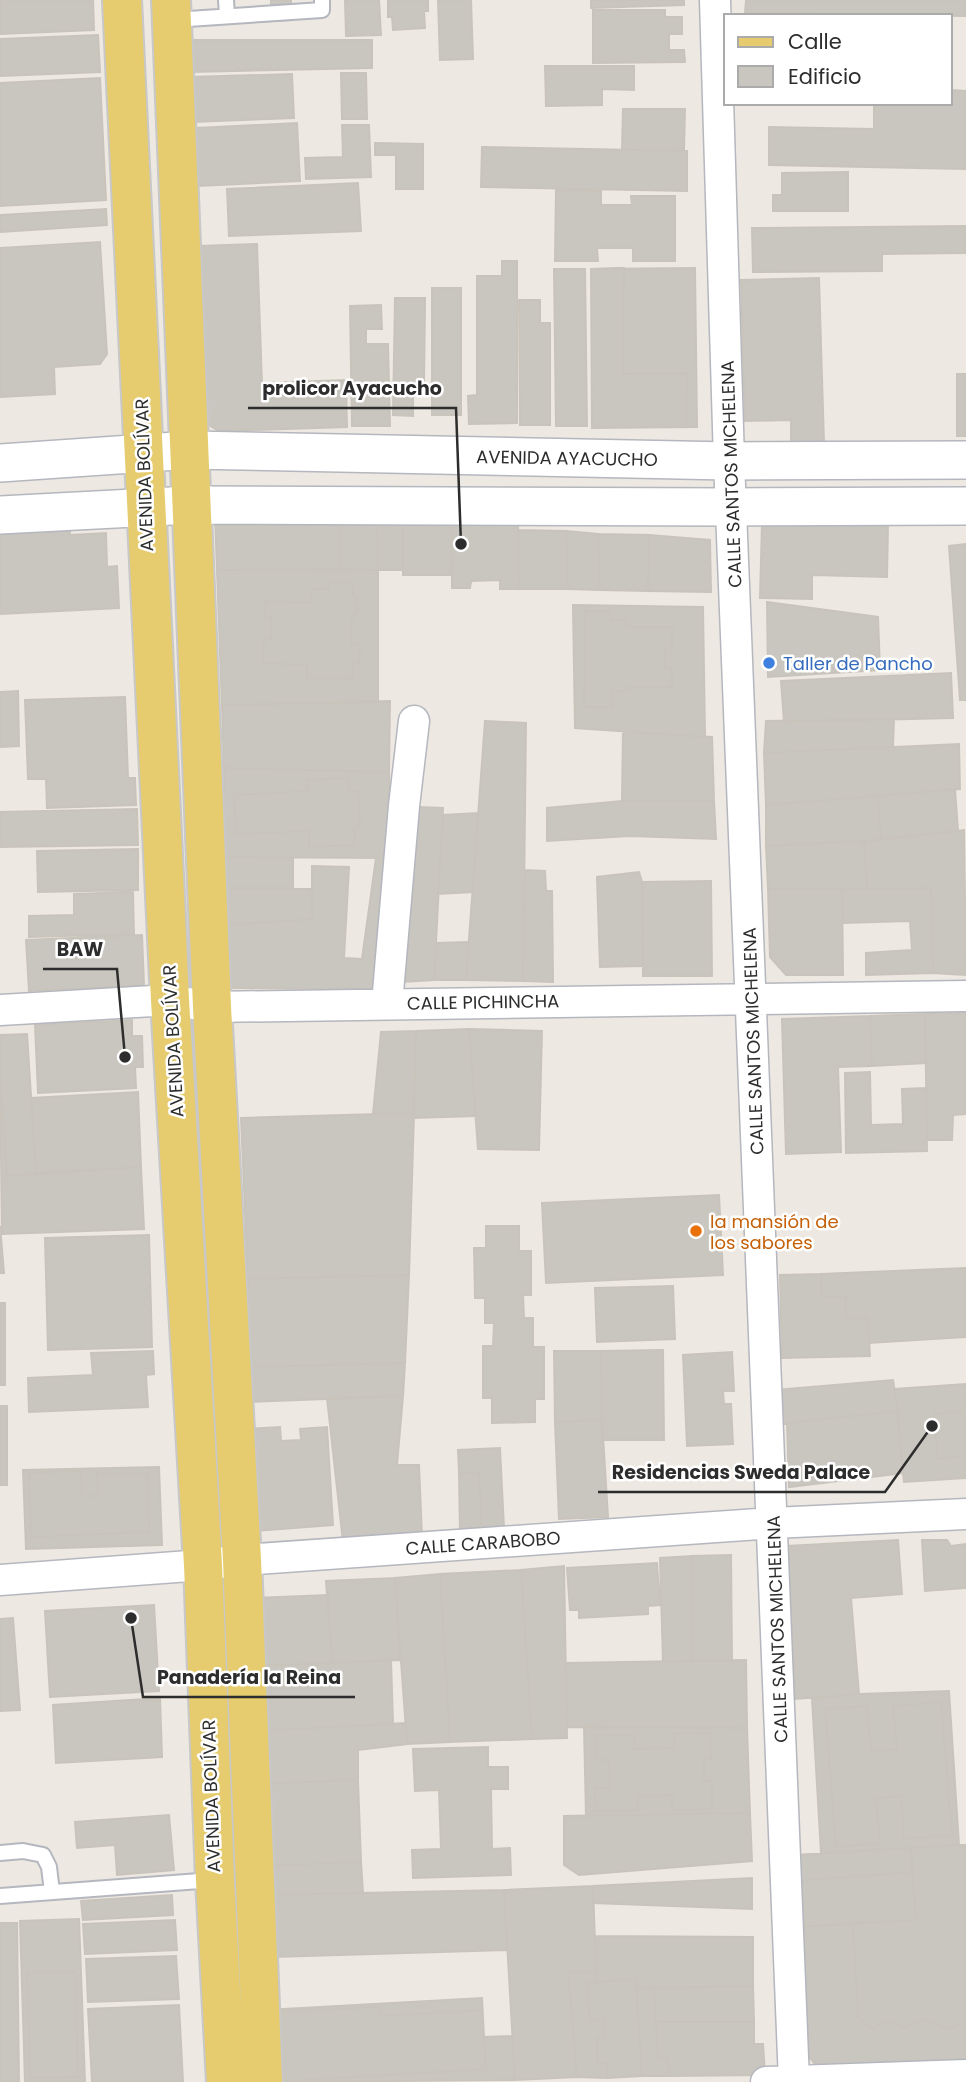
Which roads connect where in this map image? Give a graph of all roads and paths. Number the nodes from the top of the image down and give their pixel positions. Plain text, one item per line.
1 (122, 0) edge
2 (226, 0) edge
3 (322, 0) edge
4 (715, 0) edge
5 (171, 10) edge
6 (227, 16) junction
7 (190, 450) junction
8 (143, 453) junction
9 (966, 460) edge
10 (729, 461) junction
11 (0, 463) edge
12 (191, 505) junction
13 (966, 506) edge
14 (733, 507) junction
15 (145, 508) junction
16 (0, 515) edge
17 (414, 721) dead end
18 (966, 996) edge
19 (752, 997) junction
20 (170, 1000) junction
21 (387, 1004) junction
22 (212, 1007) junction
23 (0, 1010) edge
24 (966, 1514) edge
25 (773, 1523) junction
26 (242, 1560) junction
27 (203, 1565) junction
28 (0, 1580) edge
29 (0, 1853) edge
30 (215, 1880) junction
31 (52, 1892) junction
32 (0, 1896) edge
33 (966, 2075) edge
34 (226, 2082) edge
35 (263, 2082) edge
36 (785, 2082) edge

1 - 8 main road, AVENIDA BOLÍVAR
2 - 6 lane
3 - 6 lane
4 - 10 street, CALLE SANTOS MICHELENA
5 - 6 lane
5 - 7 main road
7 - 8 street, AVENIDA AYACUCHO
7 - 10 street, AVENIDA AYACUCHO
7 - 12 main road
8 - 11 street, AVENIDA AYACUCHO
8 - 15 main road, AVENIDA BOLÍVAR
9 - 10 street, AVENIDA AYACUCHO
10 - 14 street, CALLE SANTOS MICHELENA
12 - 14 street
12 - 15 street
12 - 22 main road
13 - 14 street
14 - 19 street, CALLE SANTOS MICHELENA
15 - 16 street
15 - 20 main road, AVENIDA BOLÍVAR
17 - 21 street
18 - 19 street, CALLE PICHINCHA
19 - 21 street, CALLE PICHINCHA
19 - 25 street, CALLE SANTOS MICHELENA
20 - 22 street, CALLE PICHINCHA
20 - 23 street, CALLE PICHINCHA
20 - 27 main road, AVENIDA BOLÍVAR
21 - 22 street, CALLE PICHINCHA
22 - 26 main road
24 - 25 street, CALLE CARABOBO
25 - 26 street, CALLE CARABOBO
25 - 36 street, CALLE SANTOS MICHELENA
26 - 27 street, CALLE CARABOBO
26 - 35 main road
27 - 28 street, CALLE CARABOBO
27 - 30 main road, AVENIDA BOLÍVAR
29 - 31 lane
30 - 31 lane
30 - 34 main road, AVENIDA BOLÍVAR
31 - 32 lane
33 - 36 street

